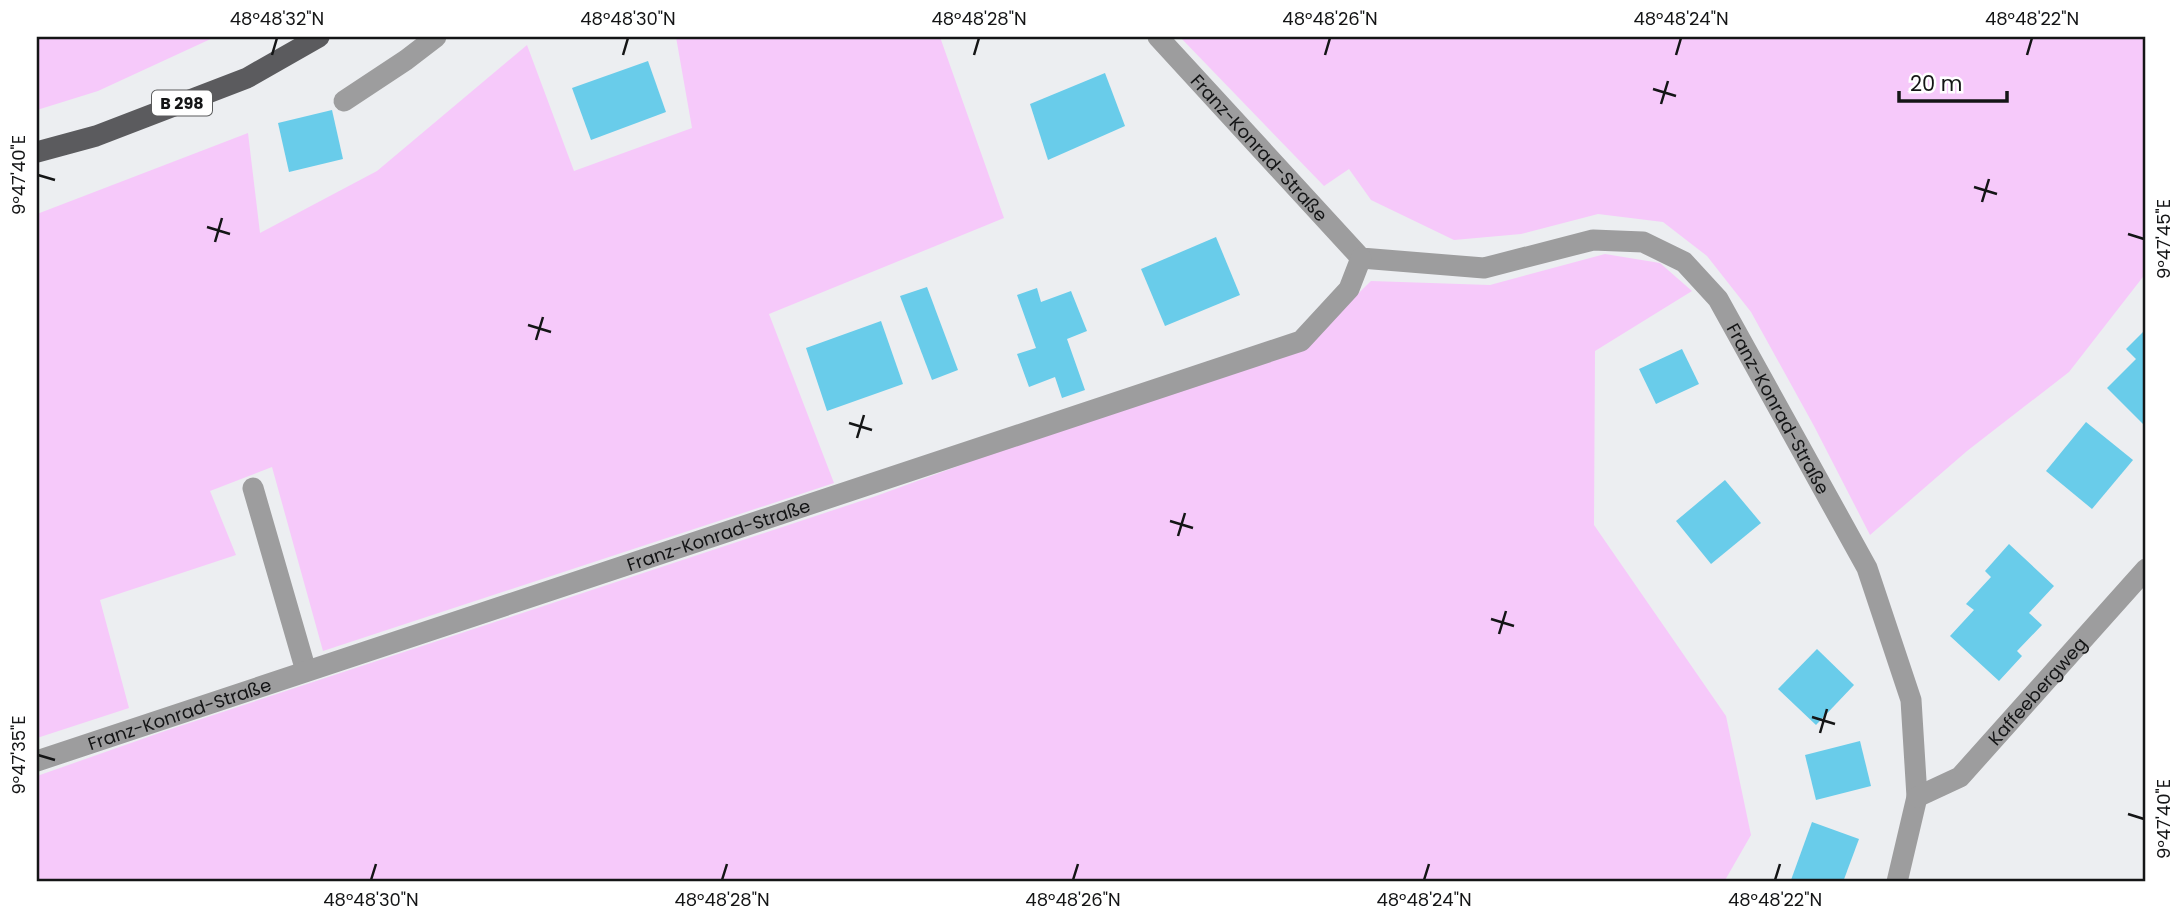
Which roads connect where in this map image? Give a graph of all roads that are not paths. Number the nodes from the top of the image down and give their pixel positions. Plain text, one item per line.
1 (319, 37) edge
2 (436, 37) edge
3 (1158, 37) edge
4 (344, 101) dead end
5 (37, 152) edge
6 (1361, 258) junction
7 (253, 488) dead end
8 (2146, 569) edge
9 (306, 671) junction
10 (37, 761) edge
11 (1917, 797) junction
12 (1897, 882) edge

1 - 5 main road, B 298
2 - 4 street
3 - 6 street, Franz-Konrad-Straße
6 - 9 street, Franz-Konrad-Straße
6 - 11 street, Franz-Konrad-Straße
7 - 9 street
8 - 11 street, Kaffeebergweg
9 - 10 street, Franz-Konrad-Straße
11 - 12 street, Franz-Konrad-Straße

